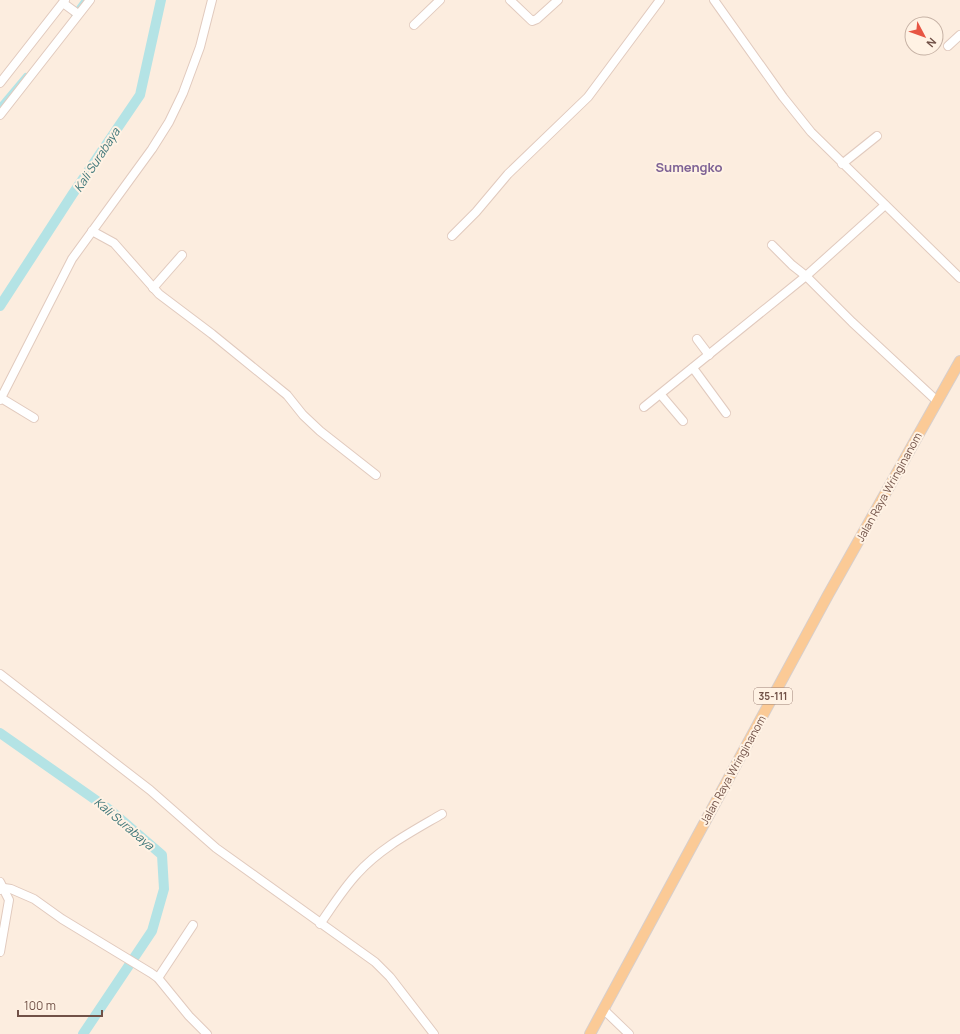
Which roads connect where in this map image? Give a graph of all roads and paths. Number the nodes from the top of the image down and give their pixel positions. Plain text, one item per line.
1 (90, 0) edge
2 (212, 0) edge
3 (440, 0) edge
4 (510, 0) edge
5 (558, 0) edge
6 (660, 0) edge
7 (714, 0) edge
8 (65, 3) edge
9 (78, 14) junction
10 (414, 25) dead end
11 (960, 35) edge
12 (948, 46) dead end
13 (0, 83) edge
14 (0, 115) edge
15 (877, 136) dead end
16 (842, 164) junction
17 (885, 205) junction
18 (92, 231) junction
19 (452, 236) dead end
20 (772, 245) dead end
21 (182, 255) dead end
22 (806, 276) junction
23 (960, 278) edge
24 (153, 288) junction
25 (697, 339) dead end
26 (709, 354) junction
27 (960, 361) edge
28 (693, 368) junction
29 (957, 373) edge
30 (661, 395) junction
31 (0, 399) edge
32 (937, 401) junction
33 (644, 407) dead end
34 (726, 413) dead end
35 (34, 418) dead end
36 (683, 421) dead end
37 (376, 475) dead end
38 (0, 674) edge
39 (442, 814) dead end
40 (2, 887) edge
41 (320, 924) junction
42 (193, 925) dead end
43 (0, 952) edge
44 (158, 978) junction
45 (609, 1015) junction
46 (207, 1034) edge
47 (434, 1034) edge
48 (590, 1034) edge
49 (629, 1034) edge

1 - 9 street
2 - 18 street
3 - 10 street
4 - 5 street
6 - 19 street
7 - 16 street
8 - 9 street
8 - 13 street
9 - 14 street
11 - 12 street
15 - 16 street
16 - 17 street
17 - 22 street
17 - 23 street
18 - 24 street
18 - 31 street
20 - 22 street
21 - 24 street
22 - 26 street
22 - 32 street
24 - 37 street
25 - 26 street
26 - 28 street
27 - 29 main road, Jalan Raya Wringinanom / 35-111
28 - 30 street
28 - 34 street
29 - 32 main road, Jalan Raya Wringinanom / 35-111
30 - 33 street
30 - 36 street
31 - 35 street
32 - 45 main road, Jalan Raya Wringinanom / 35-111
38 - 41 street
39 - 41 street
40 - 43 street
40 - 44 street
41 - 47 street
42 - 44 street
44 - 46 street
45 - 48 main road, Jalan Raya Wringinanom / 35-111
45 - 49 street

